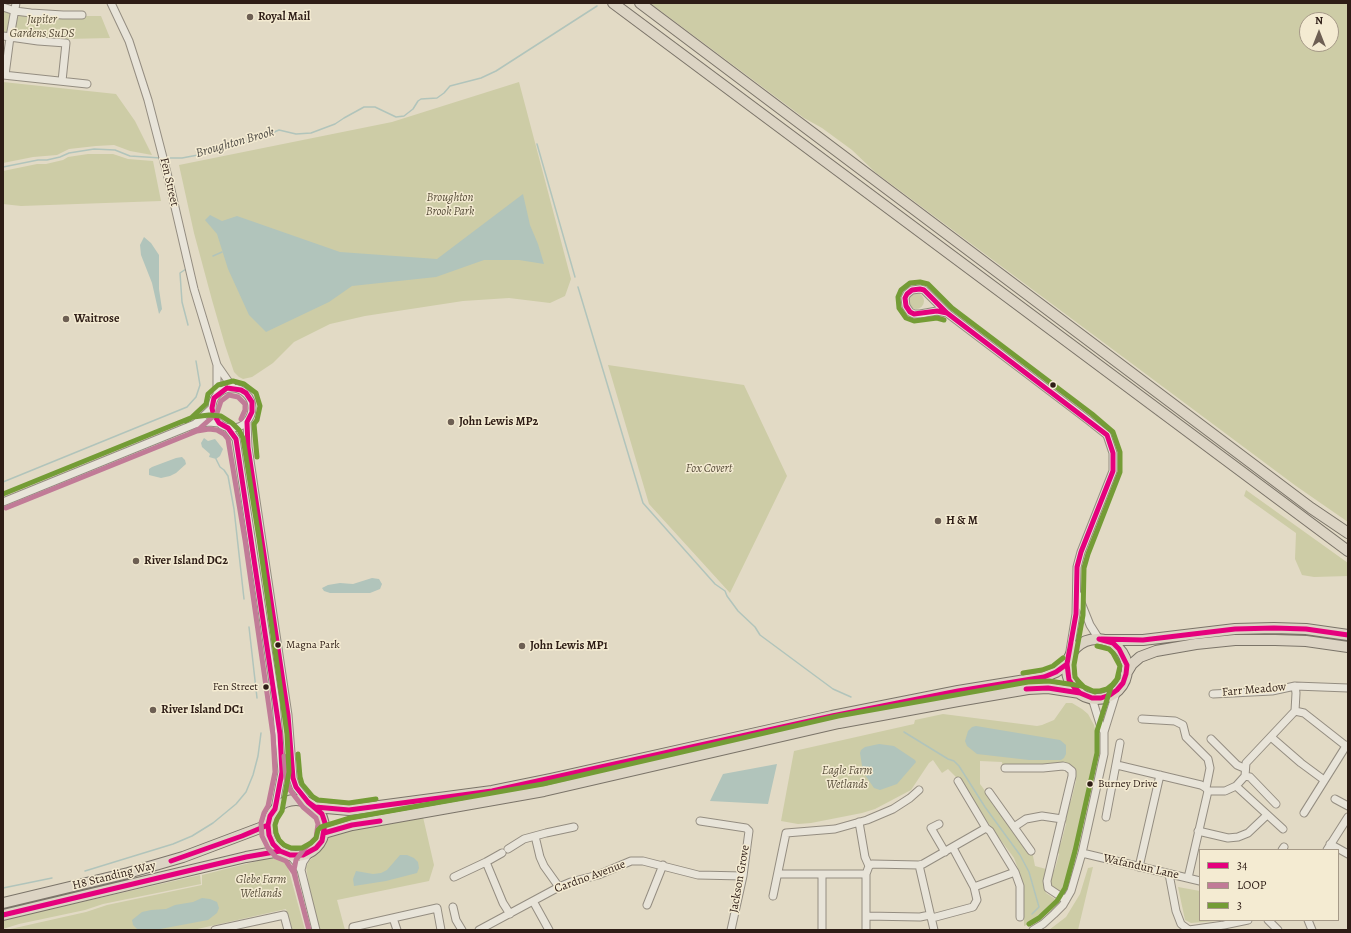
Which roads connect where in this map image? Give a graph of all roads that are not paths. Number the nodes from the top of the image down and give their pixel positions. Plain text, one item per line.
1 (16, 3) edge
2 (111, 3) edge
3 (613, 3) edge
4 (640, 3) edge
5 (3, 7) edge
6 (15, 11) junction
7 (82, 15) dead end
8 (6, 36) edge
9 (4, 75) edge
10 (62, 81) junction
11 (87, 84) dead end
12 (930, 297) junction
13 (924, 312) junction
14 (947, 313) junction
15 (217, 364) junction
16 (233, 388) junction
17 (217, 394) junction
18 (212, 408) junction
19 (247, 422) junction
20 (219, 423) junction
21 (195, 424) junction
22 (228, 428) junction
23 (3, 502) edge
24 (1348, 533) edge
25 (1348, 551) edge
26 (1077, 593) junction
27 (1348, 635) edge
28 (1103, 640) junction
29 (1348, 647) edge
30 (1068, 661) junction
31 (1126, 674) junction
32 (1295, 686) junction
33 (1348, 688) edge
34 (1118, 690) junction
35 (1080, 693) junction
36 (1213, 694) dead end
37 (1092, 698) junction
38 (1295, 711) junction
39 (1142, 719) dead end
40 (1104, 732) junction
41 (1271, 737) junction
42 (1211, 739) dead end
43 (1120, 743) dead end
44 (1347, 745) edge
45 (1117, 765) junction
46 (1006, 768) dead end
47 (1244, 768) junction
48 (1160, 776) junction
49 (1245, 776) junction
50 (1324, 780) junction
51 (958, 781) dead end
52 (1236, 786) junction
53 (919, 790) dead end
54 (1207, 790) junction
55 (989, 792) dead end
56 (1335, 799) dead end
57 (312, 804) junction
58 (1276, 804) dead end
59 (1348, 806) edge
60 (275, 809) junction
61 (1304, 813) dead end
62 (1267, 815) junction
63 (1106, 817) dead end
64 (1348, 817) edge
65 (1062, 819) junction
66 (700, 821) dead end
67 (859, 822) junction
68 (938, 824) dead end
69 (265, 827) junction
70 (574, 827) dead end
71 (1014, 827) junction
72 (986, 828) junction
73 (1283, 830) dead end
74 (1198, 831) junction
75 (327, 832) junction
76 (535, 836) junction
77 (1329, 847) edge
78 (953, 848) junction
79 (275, 851) junction
80 (1031, 851) dead end
81 (945, 852) junction
82 (309, 853) junction
83 (1082, 853) junction
84 (290, 855) junction
85 (486, 862) junction
86 (663, 865) junction
87 (919, 865) junction
88 (869, 866) junction
89 (1139, 867) junction
90 (301, 870) junction
91 (1016, 872) junction
92 (778, 874) junction
93 (822, 874) junction
94 (866, 874) junction
95 (1169, 874) junction
96 (743, 876) junction
97 (454, 877) dead end
98 (1188, 878) junction
99 (1199, 881) edge
100 (559, 887) junction
101 (974, 887) junction
102 (773, 896) dead end
103 (1066, 900) junction
104 (533, 901) junction
105 (3, 903) edge
106 (647, 905) dead end
107 (453, 907) dead end
108 (510, 914) junction
109 (3, 915) edge
110 (866, 916) junction
111 (931, 917) junction
112 (1020, 917) dead end
113 (394, 918) junction
114 (1243, 921) edge
115 (1269, 921) edge
116 (215, 930) edge
117 (288, 930) edge
118 (316, 930) edge
119 (353, 930) edge
120 (396, 930) edge
121 (441, 930) edge
122 (462, 930) edge
123 (479, 930) edge
124 (548, 930) edge
125 (731, 930) edge
126 (822, 930) edge
127 (866, 930) edge
128 (934, 930) edge
129 (1033, 930) edge
130 (1199, 930) edge
131 (1278, 930) edge

1 - 6 street
2 - 15 street, Fen Street
3 - 25 highway
4 - 24 highway
5 - 6 street
6 - 7 street
6 - 8 street
8 - 9 street
8 - 10 street
9 - 10 street
10 - 11 street
12 - 13 street
12 - 13 street
12 - 14 street
13 - 14 street
14 - 26 street
15 - 16 street, Fen Street
15 - 17 street, Fen Street
16 - 17 street
16 - 19 street
17 - 18 street
18 - 20 street
18 - 21 street
19 - 22 street
19 - 57 street
20 - 21 street
20 - 22 street
21 - 23 street
22 - 60 street
26 - 28 street
26 - 30 street
27 - 28 highway
28 - 30 highway
28 - 31 highway
29 - 31 highway
30 - 35 highway
30 - 57 highway
31 - 34 highway
32 - 33 street, Farr Meadow
32 - 36 street, Farr Meadow
32 - 38 street, Farr Meadow
34 - 37 highway
34 - 40 street
35 - 37 highway
35 - 75 highway
37 - 40 street
38 - 41 street
38 - 44 street
39 - 54 street
40 - 83 street
41 - 47 street
41 - 50 street
42 - 47 street
43 - 45 street
44 - 50 street
45 - 48 street
45 - 63 street
46 - 65 street
47 - 49 street
48 - 54 street
48 - 89 street
49 - 52 street
49 - 58 street
50 - 61 street
51 - 72 street
52 - 54 street
52 - 62 street
53 - 67 street
54 - 74 street
55 - 71 street
56 - 59 street
57 - 60 highway
57 - 75 highway
60 - 69 highway
62 - 73 street
62 - 74 street
64 - 77 street
65 - 71 street
65 - 103 street
66 - 96 street, Jackson Grove
67 - 88 street
67 - 92 street
68 - 81 street
69 - 79 highway
69 - 105 highway, H8 Standing Way
70 - 76 street
71 - 80 street
72 - 78 street
72 - 91 street
74 - 98 street
75 - 82 highway
76 - 85 street
76 - 100 street
78 - 81 street
78 - 101 street
79 - 84 highway
79 - 109 highway, H8 Standing Way
81 - 87 street
82 - 84 highway
82 - 90 street
83 - 89 street, Wafandun Lane
83 - 103 street
84 - 90 street
85 - 97 street
85 - 108 street
86 - 96 street, Cardno Avenue
86 - 100 street, Cardno Avenue
86 - 106 street
87 - 88 street
87 - 111 street
88 - 94 street
89 - 95 street, Wafandun Lane
90 - 118 street
91 - 101 street
91 - 112 street
92 - 93 street
92 - 102 street
93 - 94 street
93 - 126 street
94 - 110 street
95 - 98 street, Wafandun Lane
95 - 130 street
96 - 125 street, Jackson Grove
98 - 99 street, Wafandun Lane
100 - 104 street, Cardno Avenue
101 - 111 street
103 - 129 street
104 - 108 street, Cardno Avenue
104 - 124 street
107 - 122 street
108 - 123 street, Cardno Avenue
110 - 111 street
110 - 127 street
111 - 128 street
113 - 119 street
113 - 120 street
113 - 121 street
114 - 130 street
115 - 131 street
116 - 117 street

